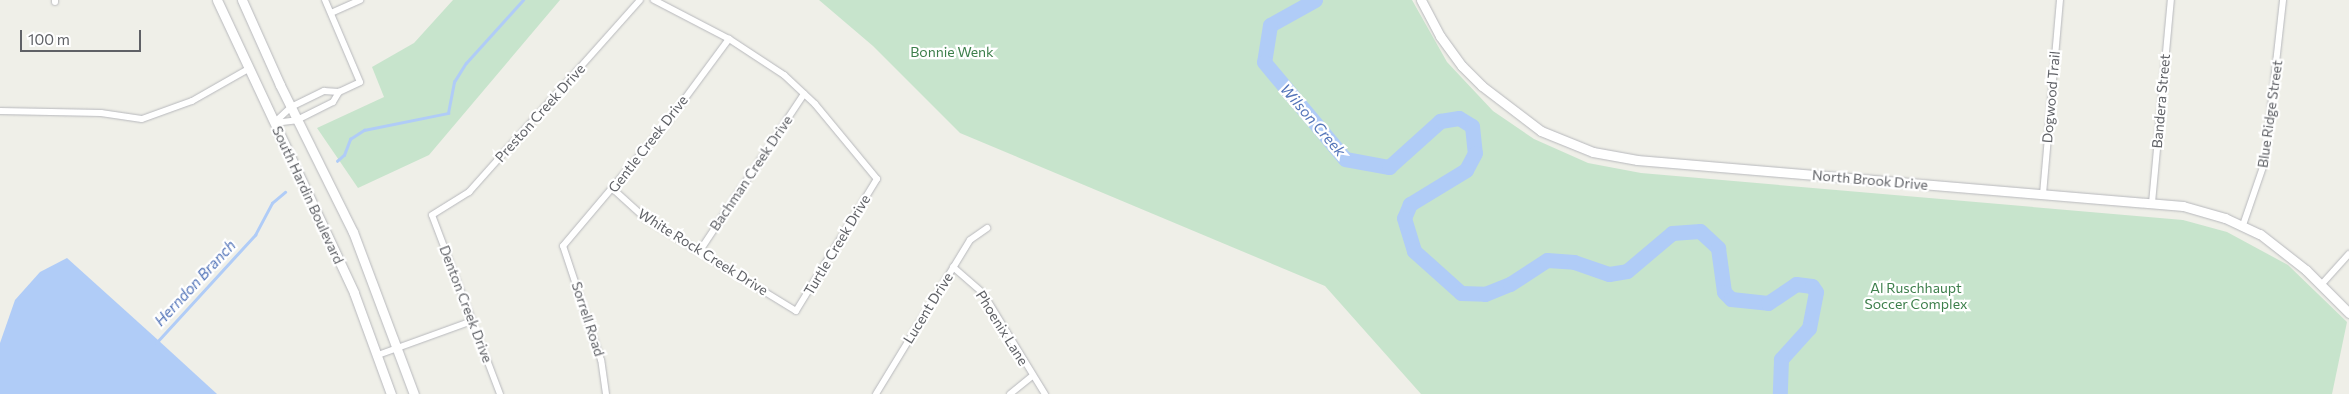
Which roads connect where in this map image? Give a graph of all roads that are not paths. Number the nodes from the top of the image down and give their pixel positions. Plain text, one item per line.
1 (217, 0) edge
2 (242, 0) edge
3 (325, 0) edge
4 (360, 0) edge
5 (640, 0) edge
6 (654, 0) edge
7 (1421, 0) edge
8 (2060, 0) edge
9 (2170, 0) edge
10 (2283, 0) edge
11 (331, 13) junction
12 (729, 39) junction
13 (248, 69) junction
14 (339, 92) junction
15 (804, 94) junction
16 (291, 106) junction
17 (0, 111) edge
18 (297, 120) junction
19 (274, 123) junction
20 (613, 189) junction
21 (2043, 194) junction
22 (2152, 203) junction
23 (432, 215) joint
24 (2243, 225) junction
25 (987, 228) dead end
26 (563, 246) joint
27 (699, 252) junction
28 (2349, 254) edge
29 (953, 267) junction
30 (2321, 285) junction
31 (796, 311) joint
32 (2349, 313) edge
33 (472, 321) junction
34 (398, 348) junction
35 (378, 356) junction
36 (1032, 376) junction
37 (391, 394) edge
38 (414, 394) edge
39 (500, 394) edge
40 (606, 394) edge
41 (876, 394) edge
42 (1010, 394) edge
43 (1044, 394) edge

1 - 13 street, South Hardin Boulevard
2 - 16 street, South Hardin Boulevard
3 - 11 street
4 - 11 street
5 - 23 street, Preston Creek Drive
6 - 12 street
7 - 21 street, North Brook Drive
8 - 21 street, Dogwood Trail
9 - 22 street, Bandera Street
10 - 24 street, Blue Ridge Street
11 - 14 street
12 - 15 street
12 - 20 street, Gentle Creek Drive
13 - 17 street
13 - 19 street, South Hardin Boulevard
14 - 16 street
14 - 18 street
15 - 27 street, Bachman Creek Drive
15 - 31 street, Turtle Creek Drive
16 - 18 street, South Hardin Boulevard
16 - 19 street
18 - 19 street
18 - 34 street, South Hardin Boulevard
19 - 35 street, South Hardin Boulevard
20 - 26 street, Gentle Creek Drive
20 - 27 street, White Rock Creek Drive
21 - 22 street, North Brook Drive
22 - 24 street, North Brook Drive
23 - 33 street, Denton Creek Drive
24 - 30 street, North Brook Drive
25 - 29 street, Lucent Drive
26 - 40 street, Sorrell Road
27 - 31 street, White Rock Creek Drive
28 - 30 street
29 - 36 street, Phoenix Lane
29 - 41 street, Lucent Drive
30 - 32 street, North Brook Drive
33 - 34 street
33 - 39 street, Denton Creek Drive
34 - 35 street
34 - 38 street, South Hardin Boulevard
35 - 37 street, South Hardin Boulevard
36 - 42 street
36 - 43 street, Phoenix Lane

